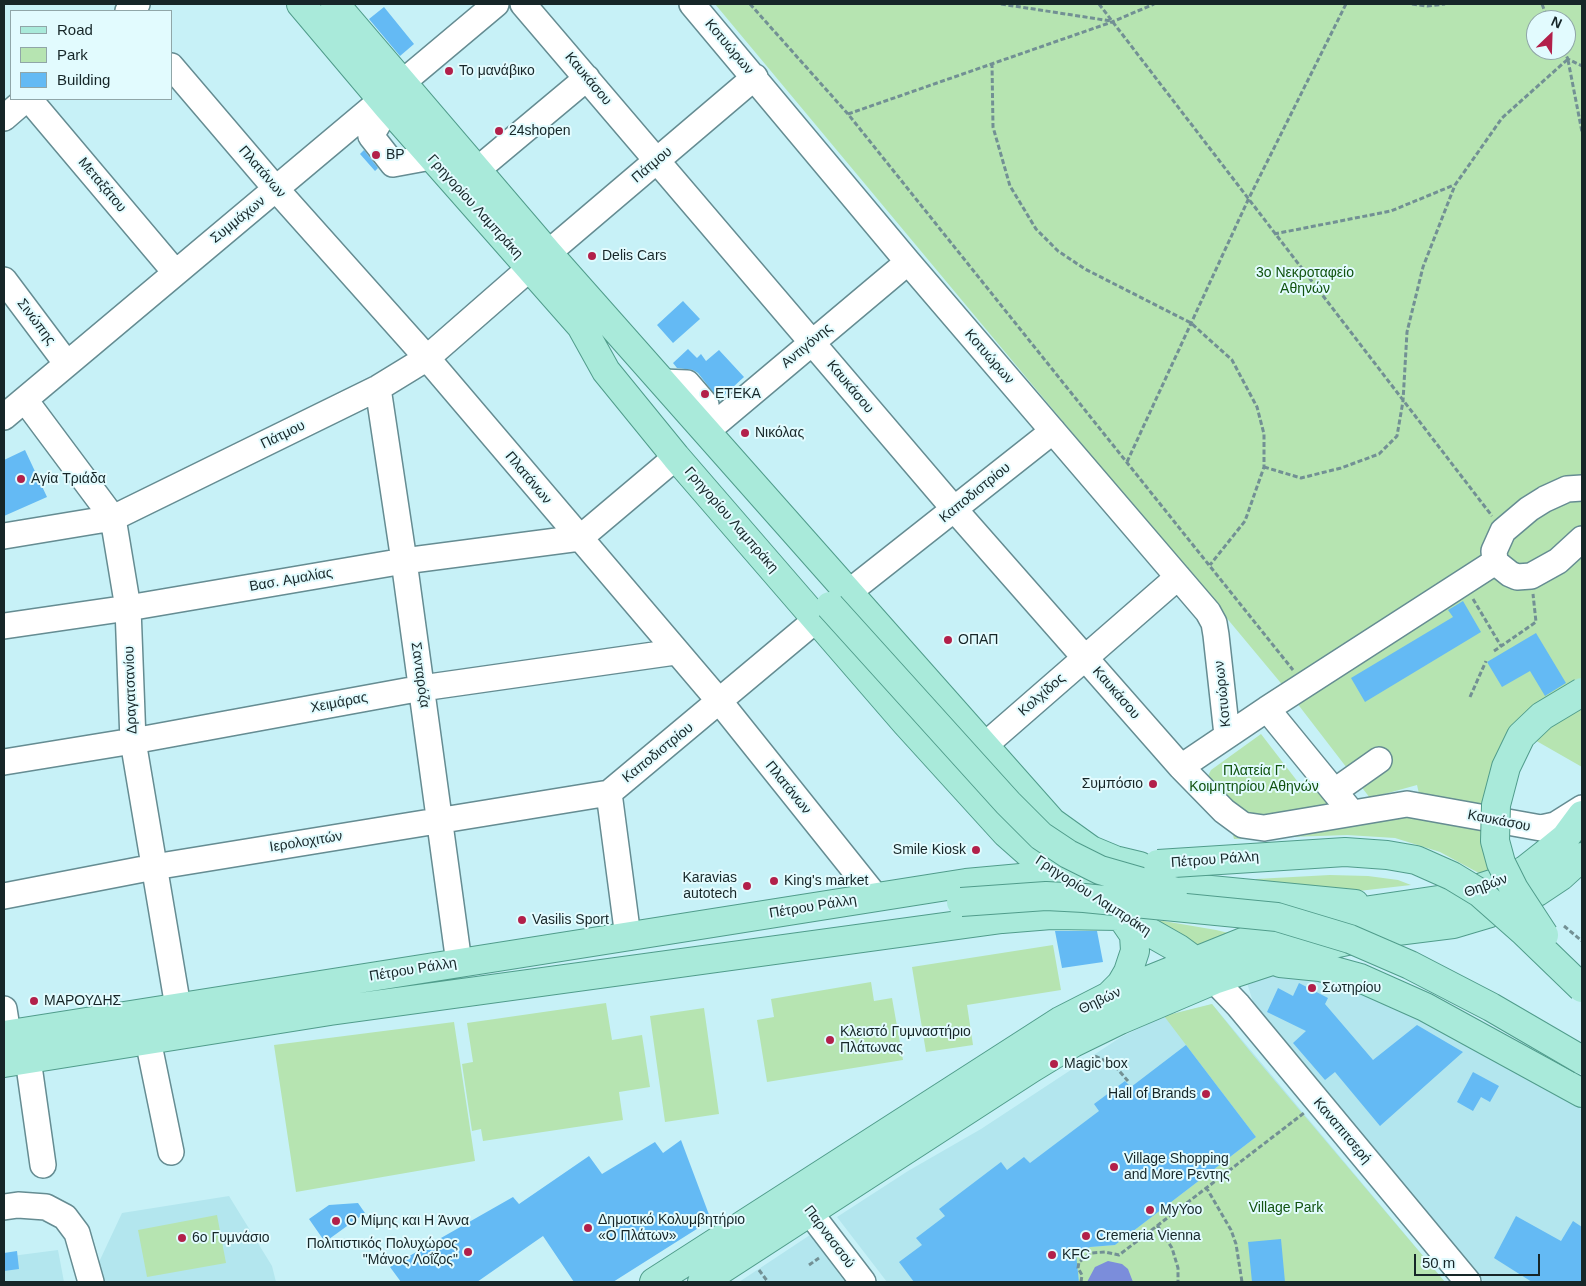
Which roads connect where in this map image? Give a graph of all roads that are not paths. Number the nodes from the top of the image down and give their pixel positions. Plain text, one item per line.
1 (301, 4) edge
2 (335, 4) edge
3 (496, 4) edge
4 (523, 4) edge
5 (692, 4) edge
6 (172, 67) edge
7 (755, 77) junction
8 (587, 78) junction
9 (402, 82) junction
10 (26, 100) edge
11 (28, 100) edge
12 (385, 104) junction
13 (4, 118) edge
14 (657, 161) junction
15 (477, 170) junction
16 (276, 189) junction
17 (539, 261) junction
18 (908, 262) junction
19 (175, 272) junction
20 (4, 280) edge
21 (581, 326) junction
22 (811, 341) junction
23 (427, 358) junction
24 (67, 364) junction
25 (378, 388) junction
26 (25, 400) junction
27 (4, 417) edge
28 (704, 428) junction
29 (1053, 431) junction
30 (676, 457) junction
31 (1582, 488) edge
32 (955, 510) junction
33 (113, 518) junction
34 (4, 536) edge
35 (580, 538) junction
36 (1582, 539) edge
37 (404, 561) junction
38 (1495, 562) junction
39 (1178, 577) junction
40 (832, 606) junction
41 (128, 608) junction
42 (4, 626) edge
43 (675, 652) junction
44 (1085, 658) junction
45 (422, 688) junction
46 (1582, 692) edge
47 (720, 702) junction
48 (1267, 709) junction
49 (1228, 735) junction
50 (133, 742) junction
51 (985, 744) junction
52 (1379, 760) dead end
53 (4, 762) edge
54 (1181, 767) junction
55 (952, 774) junction
56 (1335, 791) junction
57 (610, 793) junction
58 (1582, 808) edge
59 (1352, 813) junction
60 (1582, 815) edge
61 (440, 820) junction
62 (1006, 833) junction
63 (1582, 857) edge
64 (1149, 865) junction
65 (154, 867) junction
66 (1058, 875) junction
67 (987, 881) junction
68 (4, 896) edge
69 (876, 897) junction
70 (1387, 906) junction
71 (1121, 916) junction
72 (1277, 917) junction
73 (628, 937) junction
74 (1364, 937) junction
75 (1194, 960) junction
76 (1264, 962) junction
77 (459, 963) junction
78 (1360, 978) junction
79 (1214, 980) junction
80 (1582, 987) edge
81 (1109, 996) junction
82 (178, 1007) junction
83 (311, 1014) junction
84 (5, 1026) edge
85 (148, 1040) junction
86 (1582, 1060) edge
87 (16, 1061) edge
88 (1582, 1093) edge
89 (171, 1152) dead end
90 (43, 1164) dead end
91 (802, 1202) junction
92 (4, 1208) edge
93 (91, 1282) edge
94 (654, 1282) edge
95 (702, 1282) edge
96 (863, 1282) edge
97 (1468, 1282) edge

1 - 12 main road, Γρηγορίου Λαμπράκη
2 - 9 main road, Γρηγορίου Λαμπράκη
3 - 9 street, Συμμάχων
4 - 8 street, Καυκάσου
5 - 7 street, Κοτυώρων
6 - 16 street, Πλατάνων
7 - 14 street, Πάτμου
7 - 18 street, Κοτυώρων
8 - 14 street, Καυκάσου
8 - 15 street
9 - 12 street, Συμμάχων
9 - 15 main road, Γρηγορίου Λαμπράκη
10 - 13 street
11 - 19 street, Μεταξάτου
12 - 16 street, Συμμάχων
12 - 17 main road, Γρηγορίου Λαμπράκη
14 - 17 street, Πάτμου
14 - 22 street, Καυκάσου
15 - 17 main road, Γρηγορίου Λαμπράκη
16 - 19 street, Συμμάχων
16 - 23 street, Πλατάνων
17 - 21 main road, Γρηγορίου Λαμπράκη
17 - 23 street, Πάτμου
17 - 28 main road, Γρηγορίου Λαμπράκη
18 - 22 street, Αντιγόνης
18 - 29 street, Κοτυώρων
19 - 24 street, Συμμάχων
20 - 24 street, Σινώπης
21 - 30 main road, Γρηγορίου Λαμπράκη
21 - 40 main road
22 - 28 street, Αντιγόνης
22 - 32 street, Καυκάσου
23 - 25 street, Πάτμου
23 - 35 street, Πλατάνων
24 - 26 street, Συμμάχων
25 - 33 street, Πάτμου
25 - 37 street, Σανταρόζα
26 - 27 street, Συμμάχων
26 - 33 street, Δραγατσανίου
28 - 40 main road, Γρηγορίου Λαμπράκη
29 - 32 street, Καποδιστρίου
29 - 39 street, Κοτυώρων
30 - 35 street
30 - 40 main road, Γρηγορίου Λαμπράκη
31 - 38 street
32 - 40 street, Καποδιστρίου
32 - 44 street, Καυκάσου
33 - 34 street, Πάτμου
33 - 41 street, Δραγατσανίου
35 - 37 street, Βασ. Αμαλίας
35 - 43 street, Πλατάνων
36 - 38 street
37 - 41 street, Βασ. Αμαλίας
37 - 45 street, Σανταρόζα
38 - 48 street
39 - 44 street, Κολχίδος
39 - 49 street, Κοτυώρων
40 - 47 street, Καποδιστρίου
40 - 51 main road, Γρηγορίου Λαμπράκη
40 - 55 main road, Γρηγορίου Λαμπράκη
40 - 72 main road, bridge
41 - 42 street, Βασ. Αμαλίας
41 - 50 street, Δραγατσανίου
43 - 45 street, Χειμάρας
43 - 47 street, Πλατάνων
44 - 51 street, Κολχίδος
44 - 54 street, Καυκάσου
45 - 50 street, Χειμάρας
45 - 61 street, Σανταρόζα
46 - 80 main road, bridge
47 - 57 street, Καποδιστρίου
47 - 69 street, Πλατάνων
48 - 49 street
48 - 56 street
49 - 54 street
50 - 53 street, Χειμάρας
50 - 65 street, Δραγατσανίου
51 - 55 street, Κολχίδος
51 - 64 main road, Γρηγορίου Λαμπράκη
52 - 56 street
54 - 59 street, Καυκάσου
55 - 62 main road, Γρηγορίου Λαμπράκη
56 - 59 street
57 - 61 street, Ιερολοχιτών
57 - 73 street, Καποδιστρίου
58 - 59 street, Καυκάσου
60 - 70 main road, Θηβών
61 - 65 street, Ιερολοχιτών
61 - 77 street, Σανταρόζα
62 - 66 main road, Γρηγορίου Λαμπράκη
62 - 67 main road
63 - 74 main road, Θηβών
64 - 66 main road, Πέτρου Ράλλη
64 - 80 main road, Πέτρου Ράλλη, bridge
65 - 68 street, Ιερολοχιτών
65 - 82 street, Δραγατσανίου
66 - 67 main road, Πέτρου Ράλλη
66 - 70 main road
66 - 71 main road, Γρηγορίου Λαμπράκη
67 - 69 main road, Πέτρου Ράλλη
69 - 73 main road, Πέτρου Ράλλη
70 - 74 main road
70 - 75 main road, Θηβών
71 - 75 main road, Γρηγορίου Λαμπράκη
71 - 81 main road
71 - 83 main road, Πέτρου Ράλλη
72 - 83 main road, Πέτρου Ράλλη, bridge
72 - 86 main road, Πέτρου Ράλλη, bridge
73 - 77 main road, Πέτρου Ράλλη
74 - 76 main road, Θηβών
74 - 78 main road
75 - 79 main road, Γρηγορίου Λαμπράκη
75 - 81 main road, Θηβών
76 - 78 main road
76 - 79 main road, Θηβών
77 - 82 main road, Πέτρου Ράλλη
78 - 88 main road
79 - 91 main road, Θηβών
79 - 97 street, Καναπιτσερή
81 - 91 main road, Θηβών
82 - 84 main road, Πέτρου Ράλλη
83 - 85 main road, Πέτρου Ράλλη
85 - 87 main road, Πέτρου Ράλλη
85 - 89 street
87 - 90 street
91 - 94 main road, Θηβών
91 - 95 main road, Θηβών
91 - 96 street, Παρνασσού
92 - 93 street

